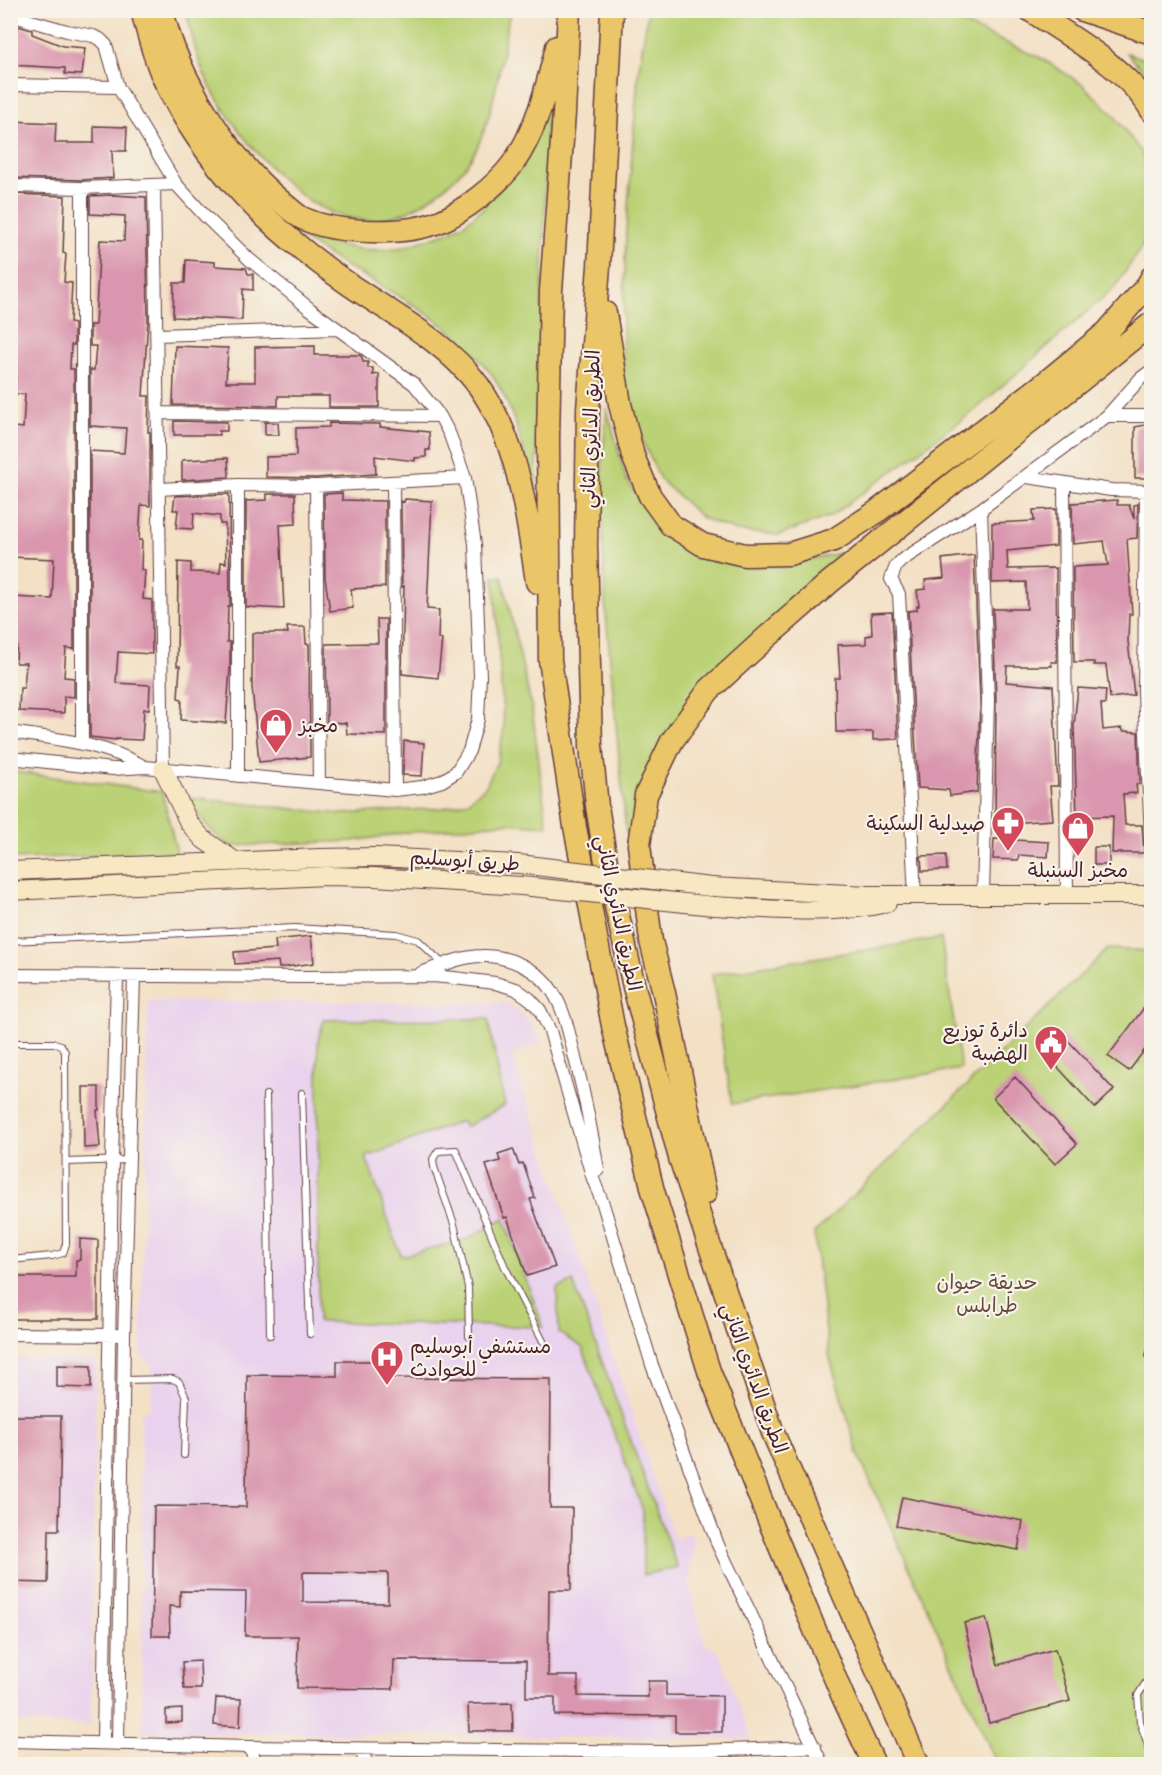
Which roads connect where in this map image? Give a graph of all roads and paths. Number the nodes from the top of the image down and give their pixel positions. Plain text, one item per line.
1 (142, 10) edge
2 (162, 10) edge
3 (567, 10) edge
4 (612, 10) edge
5 (1030, 10) edge
6 (1082, 10) edge
7 (10, 15) edge
8 (1152, 33) edge
9 (10, 85) edge
10 (118, 87) junction
11 (1152, 111) edge
12 (176, 184) junction
13 (154, 185) junction
14 (10, 186) edge
15 (82, 188) junction
16 (599, 266) junction
17 (1152, 277) edge
18 (1152, 323) edge
19 (336, 329) junction
20 (156, 335) junction
21 (1152, 370) edge
22 (158, 413) junction
23 (440, 416) junction
24 (1107, 416) junction
25 (1152, 416) edge
26 (1027, 477) junction
27 (465, 478) junction
28 (393, 482) junction
29 (1064, 483) junction
30 (238, 485) junction
31 (316, 486) junction
32 (159, 489) junction
33 (1149, 491) edge
34 (981, 509) junction
35 (549, 660) junction
36 (10, 732) edge
37 (82, 744) junction
38 (10, 758) edge
39 (145, 767) junction
40 (163, 770) junction
41 (238, 776) junction
42 (319, 783) junction
43 (395, 790) junction
44 (1152, 857) edge
45 (237, 862) junction
46 (10, 871) edge
47 (10, 891) edge
48 (1067, 894) junction
49 (984, 895) junction
50 (1152, 895) edge
51 (915, 896) junction
52 (10, 941) edge
53 (443, 965) junction
54 (10, 975) edge
55 (117, 976) junction
56 (134, 976) junction
57 (409, 977) junction
58 (10, 1043) edge
59 (302, 1093) dead end
60 (266, 1095) dead end
61 (129, 1160) junction
62 (112, 1161) junction
63 (66, 1162) junction
64 (603, 1204) junction
65 (10, 1260) edge
66 (725, 1294) junction
67 (10, 1334) edge
68 (110, 1334) junction
69 (310, 1334) dead end
70 (270, 1335) dead end
71 (124, 1336) junction
72 (469, 1336) dead end
73 (543, 1341) dead end
74 (1152, 1346) edge
75 (1152, 1370) edge
76 (124, 1380) junction
77 (108, 1430) junction
78 (123, 1431) junction
79 (184, 1455) dead end
80 (104, 1628) junction
81 (120, 1629) junction
82 (1152, 1673) edge
83 (10, 1741) edge
84 (103, 1742) junction
85 (118, 1742) junction
86 (249, 1747) junction
87 (815, 1747) junction
88 (359, 1749) junction
89 (1152, 1756) edge
90 (669, 1758) edge
91 (257, 1764) edge
92 (368, 1764) edge
93 (822, 1764) edge
94 (874, 1764) edge
95 (918, 1764) edge

1 - 35 highway
2 - 3 highway
3 - 35 highway, الطريق الدائري الثاني
4 - 16 highway, الطريق الدائري الثاني
5 - 11 highway
6 - 8 highway
7 - 10 street
9 - 10 street
10 - 12 street
12 - 13 street
12 - 19 street
13 - 15 street
13 - 20 street
14 - 15 street
15 - 37 street
16 - 17 highway
16 - 66 highway, الطريق الدائري الثاني
18 - 66 highway
19 - 20 street
19 - 23 street
20 - 22 street
21 - 24 street
22 - 23 street
22 - 32 street
23 - 27 street
24 - 25 street
24 - 26 street
26 - 29 street
26 - 34 street
27 - 28 street
27 - 43 street
28 - 31 street
28 - 43 street
29 - 33 street
29 - 48 street
30 - 31 street
30 - 32 street
30 - 41 street
31 - 42 street
32 - 40 street
33 - 44 street
34 - 49 street
34 - 51 street
35 - 94 highway, الطريق الدائري الثاني
36 - 37 street
37 - 39 street
38 - 39 street
39 - 40 street
40 - 41 street
40 - 45 main road
41 - 42 street
42 - 43 street
45 - 46 main road, طريق أبوسليم
45 - 51 main road, طريق أبوسليم, bridge
47 - 51 main road, طريق أبوسليم, bridge
48 - 49 main road, طريق أبوسليم
48 - 50 main road, طريق أبوسليم
49 - 51 main road, طريق أبوسليم
52 - 53 lane
53 - 57 street
53 - 64 street
54 - 55 street
55 - 56 street
55 - 62 street
56 - 57 street
56 - 61 street
57 - 64 street
58 - 63 lane
59 - 69 lane
60 - 70 lane
61 - 62 lane
61 - 71 street
62 - 63 lane
62 - 68 street
63 - 65 lane
64 - 87 street
66 - 95 highway, الطريق الدائري الثاني
67 - 68 street
68 - 71 street
68 - 77 street
71 - 76 street
72 - 73 lane
74 - 75 lane
76 - 78 street
76 - 79 lane
77 - 78 street
77 - 80 street
78 - 81 street
80 - 81 street
80 - 84 street
81 - 85 street
82 - 89 lane
83 - 84 street
84 - 85 street
85 - 86 street
86 - 88 street
86 - 91 street
87 - 90 street
87 - 93 street
88 - 90 street
88 - 92 street

